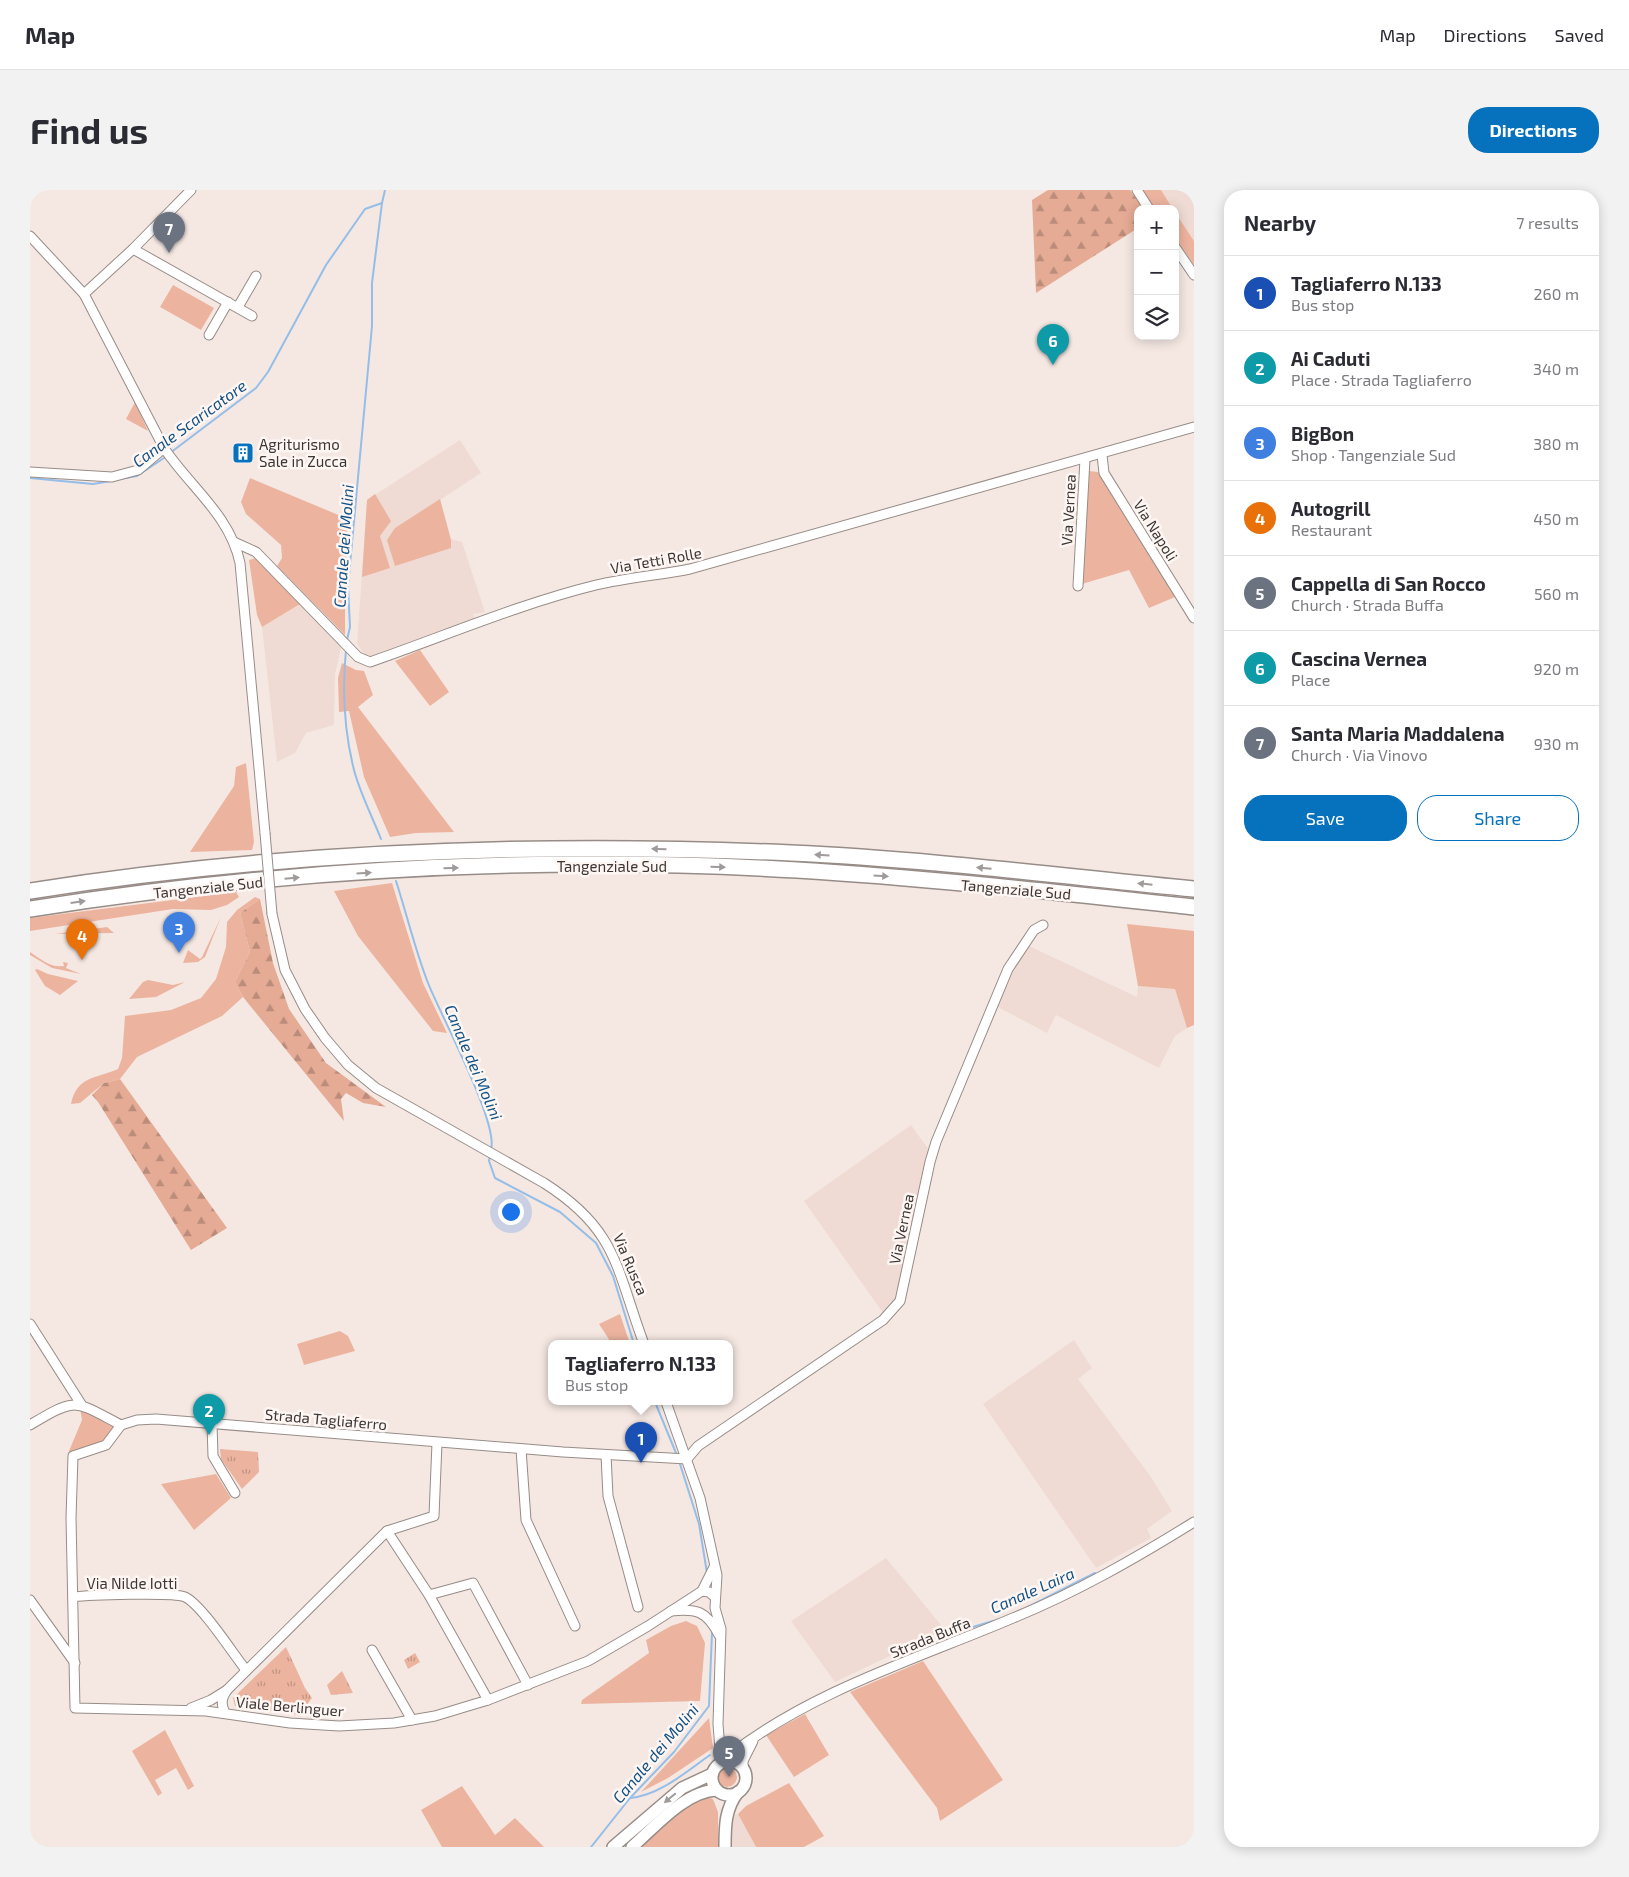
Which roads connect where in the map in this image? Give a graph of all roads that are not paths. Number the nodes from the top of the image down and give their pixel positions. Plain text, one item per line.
1 (192, 190) edge
2 (1137, 190) edge
3 (1146, 205) edge
4 (30, 236) edge
5 (133, 249) junction
6 (1177, 250) edge
7 (1194, 275) edge
8 (256, 276) dead end
9 (84, 294) junction
10 (228, 302) junction
11 (238, 307) junction
12 (252, 316) dead end
13 (209, 335) dead end
14 (1194, 427) edge
15 (165, 450) junction
16 (1102, 455) junction
17 (1085, 459) junction
18 (30, 472) edge
19 (234, 542) junction
20 (1078, 586) dead end
21 (1194, 618) edge
22 (1194, 889) edge
23 (30, 891) edge
24 (1194, 907) edge
25 (30, 909) edge
26 (1043, 925) dead end
27 (30, 1324) edge
28 (39, 1338) junction
29 (643, 1340) edge
30 (30, 1343) edge
31 (81, 1404) junction
32 (667, 1405) edge
33 (212, 1424) junction
34 (30, 1425) edge
35 (121, 1425) junction
36 (436, 1443) junction
37 (521, 1449) junction
38 (606, 1455) junction
39 (687, 1459) junction
40 (235, 1493) dead end
41 (1194, 1522) edge
42 (387, 1531) junction
43 (715, 1562) junction
44 (700, 1592) junction
45 (429, 1595) junction
46 (73, 1597) junction
47 (715, 1597) junction
48 (30, 1600) edge
49 (638, 1607) dead end
50 (715, 1608) junction
51 (668, 1611) junction
52 (700, 1613) junction
53 (575, 1626) dead end
54 (720, 1638) junction
55 (372, 1650) dead end
56 (75, 1663) junction
57 (246, 1670) junction
58 (528, 1684) junction
59 (227, 1690) junction
60 (211, 1700) junction
61 (488, 1700) junction
62 (222, 1701) junction
63 (184, 1710) junction
64 (210, 1711) junction
65 (225, 1714) junction
66 (412, 1720) junction
67 (755, 1736) junction
68 (725, 1761) junction
69 (743, 1768) junction
70 (712, 1774) junction
71 (719, 1791) junction
72 (738, 1792) junction
73 (726, 1820) junction
74 (613, 1847) edge
75 (632, 1847) edge
76 (725, 1847) edge

1 - 5 street
2 - 3 street
4 - 9 street, Via Rusca
5 - 9 street
5 - 10 street
6 - 7 street
8 - 11 street
9 - 15 street, Via Rusca
10 - 11 street
10 - 13 street
11 - 12 street
14 - 16 street, Via Vernea
15 - 18 street
15 - 19 street, Via Rusca
16 - 17 street, Via Vernea
16 - 21 street, Via Napoli
17 - 19 street, Via Tetti Rolle
17 - 20 street, Via Vernea
19 - 29 street, Via Rusca, bridge
22 -> 23 highway, Tangenziale Sud
25 -> 24 highway, Tangenziale Sud
26 - 39 street, Via Vernea
27 - 28 street
28 - 30 street
28 - 31 street
31 - 34 street
31 - 35 street
32 - 39 street
33 - 35 street, Strada Tagliaferro
33 - 36 street, Strada Tagliaferro
33 - 40 street
35 - 46 street, Via Nilde Iotti
36 - 37 street, Strada Tagliaferro
36 - 42 street
37 - 38 street, Strada Tagliaferro
37 - 53 street
38 - 39 street, Strada Tagliaferro
38 - 49 street
39 - 43 street
41 - 67 street, Strada Buffa
42 - 45 street
42 - 57 street
43 - 44 street
43 - 47 street
44 - 47 street
44 - 51 street, Viale Berlinguer
44 - 52 street
45 - 58 street
45 - 61 street
46 - 56 street, Via Nilde Iotti
46 - 57 street, Via Nilde Iotti
47 - 50 street
48 - 56 street
50 - 52 street
50 - 54 street
51 - 52 street
51 - 58 street, Viale Berlinguer
52 - 54 street
54 - 68 street
55 - 66 street
56 - 63 street, Via Nilde Iotti
57 - 59 street
58 - 61 street, Viale Berlinguer
59 - 60 street
59 - 62 street
60 - 63 street
60 - 64 street
61 - 66 street, Viale Berlinguer
62 - 64 street
62 - 65 street
63 - 64 street
64 - 65 street, Viale Berlinguer
65 - 66 street, Viale Berlinguer
67 - 68 street, Strada Buffa
67 - 69 street
68 - 69 street
68 - 70 street
69 - 72 street
70 - 71 street
70 -> 74 street
71 - 72 street
71 - 73 street
71 - 75 street
72 - 73 street
73 - 76 street

